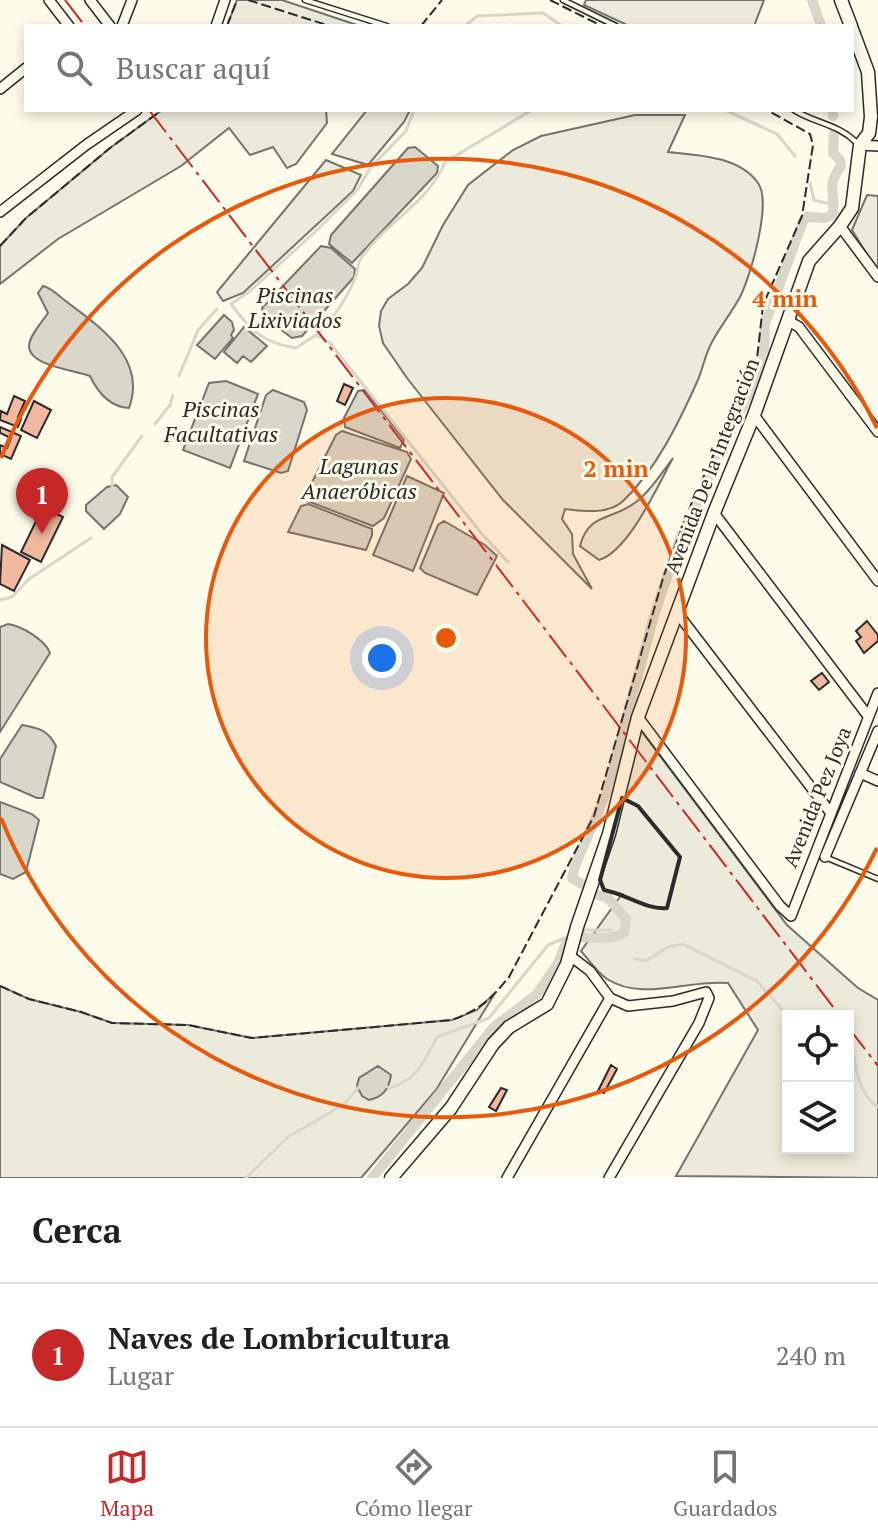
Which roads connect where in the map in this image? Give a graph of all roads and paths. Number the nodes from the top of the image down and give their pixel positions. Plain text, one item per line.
1 (49, 0) edge
2 (90, 0) edge
3 (132, 0) edge
4 (225, 0) edge
5 (305, 0) edge
6 (563, 0) edge
7 (841, 0) edge
8 (67, 24) edge
9 (108, 24) edge
10 (123, 24) edge
11 (217, 24) edge
12 (381, 24) edge
13 (612, 24) edge
14 (850, 24) edge
15 (854, 36) edge
16 (24, 70) edge
17 (868, 72) junction
18 (0, 89) edge
19 (878, 95) edge
20 (133, 112) edge
21 (797, 112) edge
22 (860, 145) junction
23 (878, 146) edge
24 (0, 212) edge
25 (840, 226) junction
26 (878, 277) edge
27 (787, 320) junction
28 (754, 415) junction
29 (878, 432) edge
30 (714, 513) junction
31 (878, 581) edge
32 (678, 614) junction
33 (878, 693) edge
34 (868, 716) junction
35 (638, 717) junction
36 (878, 731) edge
37 (860, 773) junction
38 (878, 781) edge
39 (830, 812) junction
40 (825, 857) joint
41 (878, 879) edge
42 (571, 951) junction
43 (610, 998) junction
44 (391, 1178) edge
45 (507, 1178) edge
46 (609, 1178) edge

1 - 8 street
2 - 9 street
3 - 10 street
4 - 11 street
5 - 12 lane
6 - 13 lane
7 - 14 street, Avenida De la Integración
15 - 17 street, Avenida De la Integración
16 - 18 street
17 - 19 street
17 - 22 street, Avenida De la Integración
20 - 24 street
21 - 22 lane
22 - 23 street
22 - 25 street, Avenida De la Integración
25 - 26 street
25 - 27 street, Avenida De la Integración
27 - 28 street, Avenida De la Integración
27 - 29 street
28 - 30 street, Avenida De la Integración
28 - 31 street
30 - 32 street, Avenida De la Integración
30 - 34 street
32 - 35 street, Avenida De la Integración
32 - 39 street
33 - 34 street, Avenida Pez Joya
34 - 39 street, Avenida Pez Joya
35 - 39 street, Avenida Pez Joya
35 - 42 street, Avenida De la Integración
36 - 37 street, Avenida Pez Joya
37 - 38 street
37 - 40 street, Avenida Pez Joya
40 - 41 lane
42 - 43 street
42 - 44 street, Avenida De la Integración
43 - 45 street
43 - 46 street

